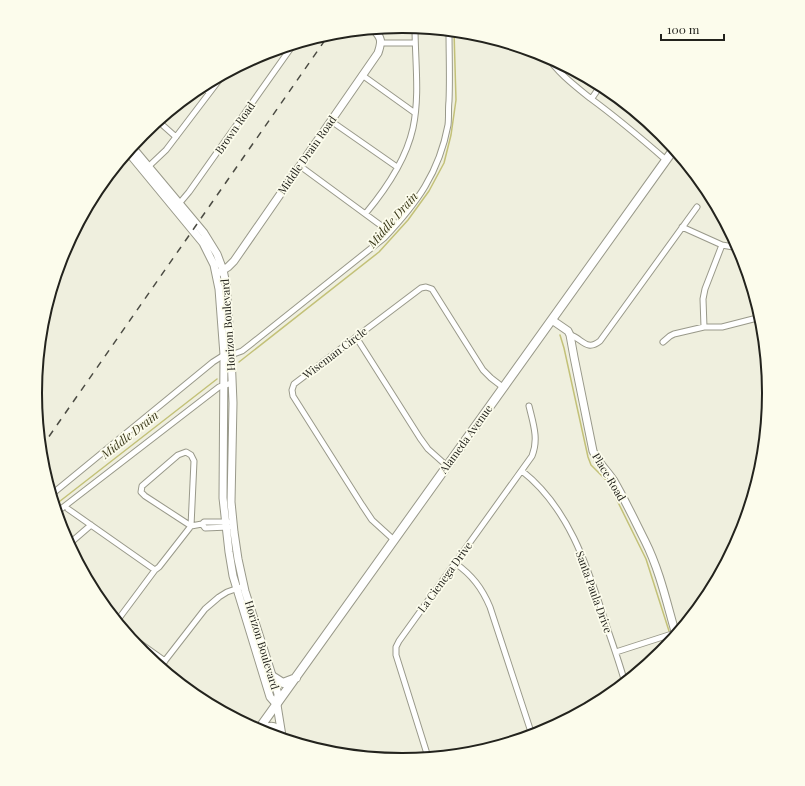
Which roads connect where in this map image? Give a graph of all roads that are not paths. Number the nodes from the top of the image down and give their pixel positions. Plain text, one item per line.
1 (378, 34) edge
2 (415, 34) edge
3 (448, 36) edge
4 (382, 43) junction
5 (415, 43) junction
6 (288, 52) edge
7 (554, 66) edge
8 (362, 75) junction
9 (214, 87) edge
10 (597, 90) edge
11 (209, 93) joint
12 (592, 98) junction
13 (415, 113) junction
14 (331, 121) junction
15 (162, 125) edge
16 (176, 137) junction
17 (136, 152) edge
18 (671, 153) edge
19 (132, 156) edge
20 (666, 160) junction
21 (300, 166) junction
22 (397, 167) junction
23 (146, 169) junction
24 (177, 206) junction
25 (697, 207) dead end
26 (366, 214) junction
27 (383, 227) dead end
28 (682, 228) junction
29 (722, 245) junction
30 (731, 247) edge
31 (223, 270) junction
32 (216, 275) junction
33 (755, 318) edge
34 (552, 320) junction
35 (704, 327) junction
36 (570, 335) junction
37 (356, 337) junction
38 (663, 342) dead end
39 (227, 355) junction
40 (228, 384) junction
41 (504, 388) junction
42 (529, 406) dead end
43 (447, 466) junction
44 (522, 470) junction
45 (56, 490) edge
46 (62, 508) edge
47 (68, 509) dead end
48 (230, 524) junction
49 (91, 525) junction
50 (191, 526) junction
51 (74, 540) edge
52 (394, 540) junction
53 (455, 563) junction
54 (155, 570) junction
55 (241, 587) junction
56 (121, 616) edge
57 (674, 629) edge
58 (667, 637) edge
59 (151, 651) edge
60 (616, 652) junction
61 (165, 661) joint
62 (272, 676) junction
63 (296, 677) junction
64 (623, 678) edge
65 (277, 704) junction
66 (262, 725) edge
67 (269, 728) edge
68 (530, 730) edge
69 (279, 731) edge
70 (281, 732) edge
71 (426, 752) edge

1 - 4 main road
2 - 5 street
3 - 39 street
4 - 5 street
4 - 8 main road, Middle Drain Road
5 - 13 street
6 - 24 street, Brown Road
7 - 12 street
8 - 13 street
8 - 14 main road, Middle Drain Road
9 - 11 street
10 - 12 street
11 - 16 street
12 - 20 street
13 - 22 street
14 - 21 main road, Middle Drain Road
14 - 22 street
15 - 16 street
16 - 23 street
17 - 23 main road, Horizon Boulevard
18 - 20 main road, Alameda Avenue
19 - 23 main road, Horizon Boulevard
20 - 34 main road, Alameda Avenue
21 - 26 street
21 - 31 main road, Middle Drain Road
22 - 26 street
23 - 24 main road, Horizon Boulevard
24 - 31 main road, Horizon Boulevard
24 - 32 main road, Horizon Boulevard
25 - 28 street
26 - 27 street
28 - 29 street
28 - 36 street
29 - 30 street
29 - 35 street
31 - 32 main road, Middle Drain Road
31 - 39 main road, Horizon Boulevard
32 - 39 main road, Horizon Boulevard
33 - 35 street
34 - 36 main road
34 - 41 main road, Alameda Avenue
35 - 38 street
36 - 57 main road, Place Road
37 - 41 street, Wiseman Circle
37 - 43 street
37 - 52 street, Wiseman Circle
39 - 40 main road, Horizon Boulevard
39 - 45 street
40 - 46 street
40 - 48 main road, Horizon Boulevard
41 - 43 main road, Alameda Avenue
42 - 44 street, La Cienega Drive
43 - 52 main road, Alameda Avenue
44 - 53 street, La Cienega Drive
44 - 60 street, Santa Paula Drive
47 - 49 street
48 - 50 street
48 - 55 main road, Horizon Boulevard
49 - 51 street
49 - 54 street
50 - 50 street
50 - 54 street
52 - 63 main road, Alameda Avenue
53 - 68 street
53 - 71 street, La Cienega Drive
54 - 56 street
55 - 61 street
55 - 62 main road, Horizon Boulevard
55 - 65 main road, Horizon Boulevard
58 - 60 street
59 - 61 street
60 - 64 street, Santa Paula Drive
62 - 63 main road
62 - 65 main road, Horizon Boulevard
63 - 65 main road, Alameda Avenue
65 - 66 main road, Alameda Avenue
65 - 70 main road
67 - 69 main road

